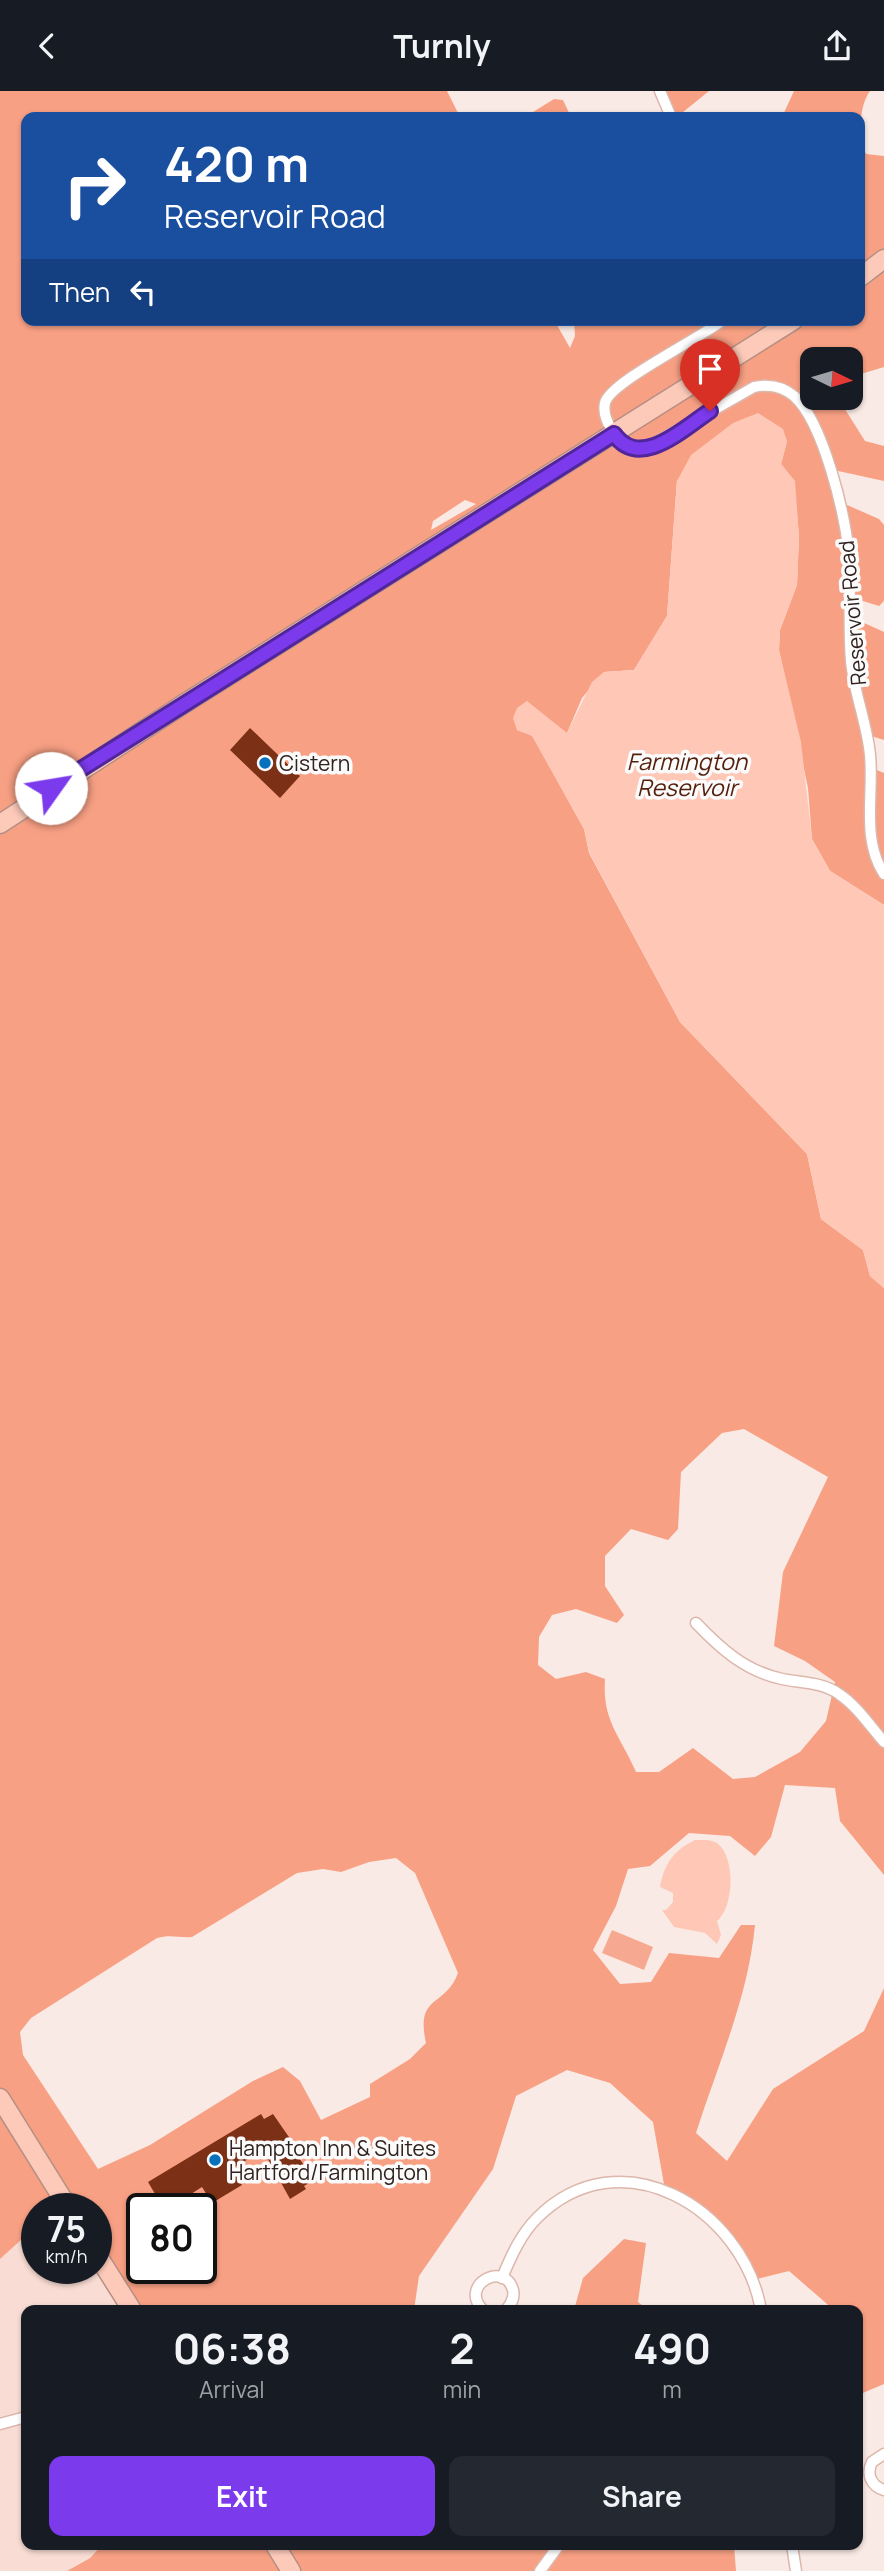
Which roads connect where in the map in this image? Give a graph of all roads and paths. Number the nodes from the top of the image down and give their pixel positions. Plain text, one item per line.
1 (660, 91) edge
2 (669, 112) edge
3 (884, 259) edge
4 (865, 273) edge
5 (714, 326) edge
6 (785, 326) edge
7 (614, 434) junction
8 (0, 824) edge
9 (884, 874) edge
10 (696, 1623) dead end
11 (884, 1742) edge
12 (0, 2098) edge
13 (59, 2193) edge
14 (502, 2277) junction
15 (112, 2278) edge
16 (129, 2305) edge
17 (480, 2305) edge
18 (510, 2305) edge
19 (760, 2305) edge
20 (21, 2418) edge
21 (0, 2424) edge
22 (884, 2454) edge
23 (884, 2490) edge
24 (278, 2550) edge
25 (555, 2550) edge
26 (793, 2550) edge
27 (291, 2571) edge
28 (540, 2571) edge
29 (796, 2571) edge

1 - 2 street
3 - 4 highway
5 - 7 street
6 - 7 highway
7 - 8 highway
7 - 9 street, Reservoir Road
10 - 11 street
12 - 13 highway
14 - 17 street
14 - 18 street
14 - 19 street
15 - 16 highway
20 - 21 street
22 - 23 street
24 - 27 highway
25 - 28 street
26 - 29 street

